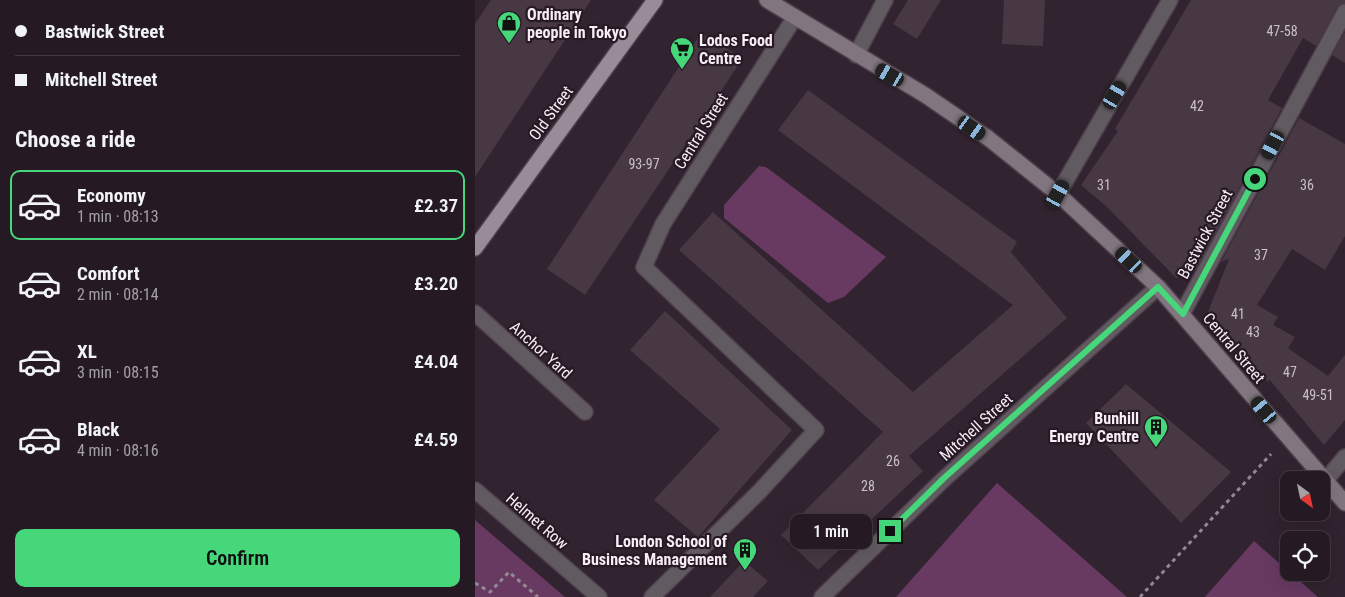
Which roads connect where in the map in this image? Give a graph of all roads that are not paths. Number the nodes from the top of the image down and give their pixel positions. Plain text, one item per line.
1 (655, 0) edge
2 (767, 0) edge
3 (885, 0) edge
4 (1170, 0) edge
5 (1345, 12) edge
6 (795, 16) junction
7 (856, 55) junction
8 (1058, 194) junction
9 (475, 248) edge
10 (1158, 287) junction
11 (475, 313) edge
12 (1183, 314) junction
13 (585, 412) dead end
14 (1345, 457) edge
15 (1316, 471) edge
16 (1330, 475) edge
17 (1330, 486) edge
18 (475, 490) edge
19 (1345, 503) edge
20 (599, 597) edge
21 (651, 597) edge
22 (822, 597) edge

1 - 9 main road, Old Street
2 - 6 street, Central Street
3 - 7 street
4 - 8 street
5 - 12 street, Bastwick Street
6 - 7 street, Central Street
6 - 21 street, Central Street
7 - 8 street, Central Street
8 - 10 street, Central Street
10 - 12 street, Central Street
10 - 22 street, Mitchell Street
11 - 13 street, Anchor Yard
12 - 15 street, Central Street
14 - 16 street
17 - 19 street, Central Street
18 - 20 street, Helmet Row

